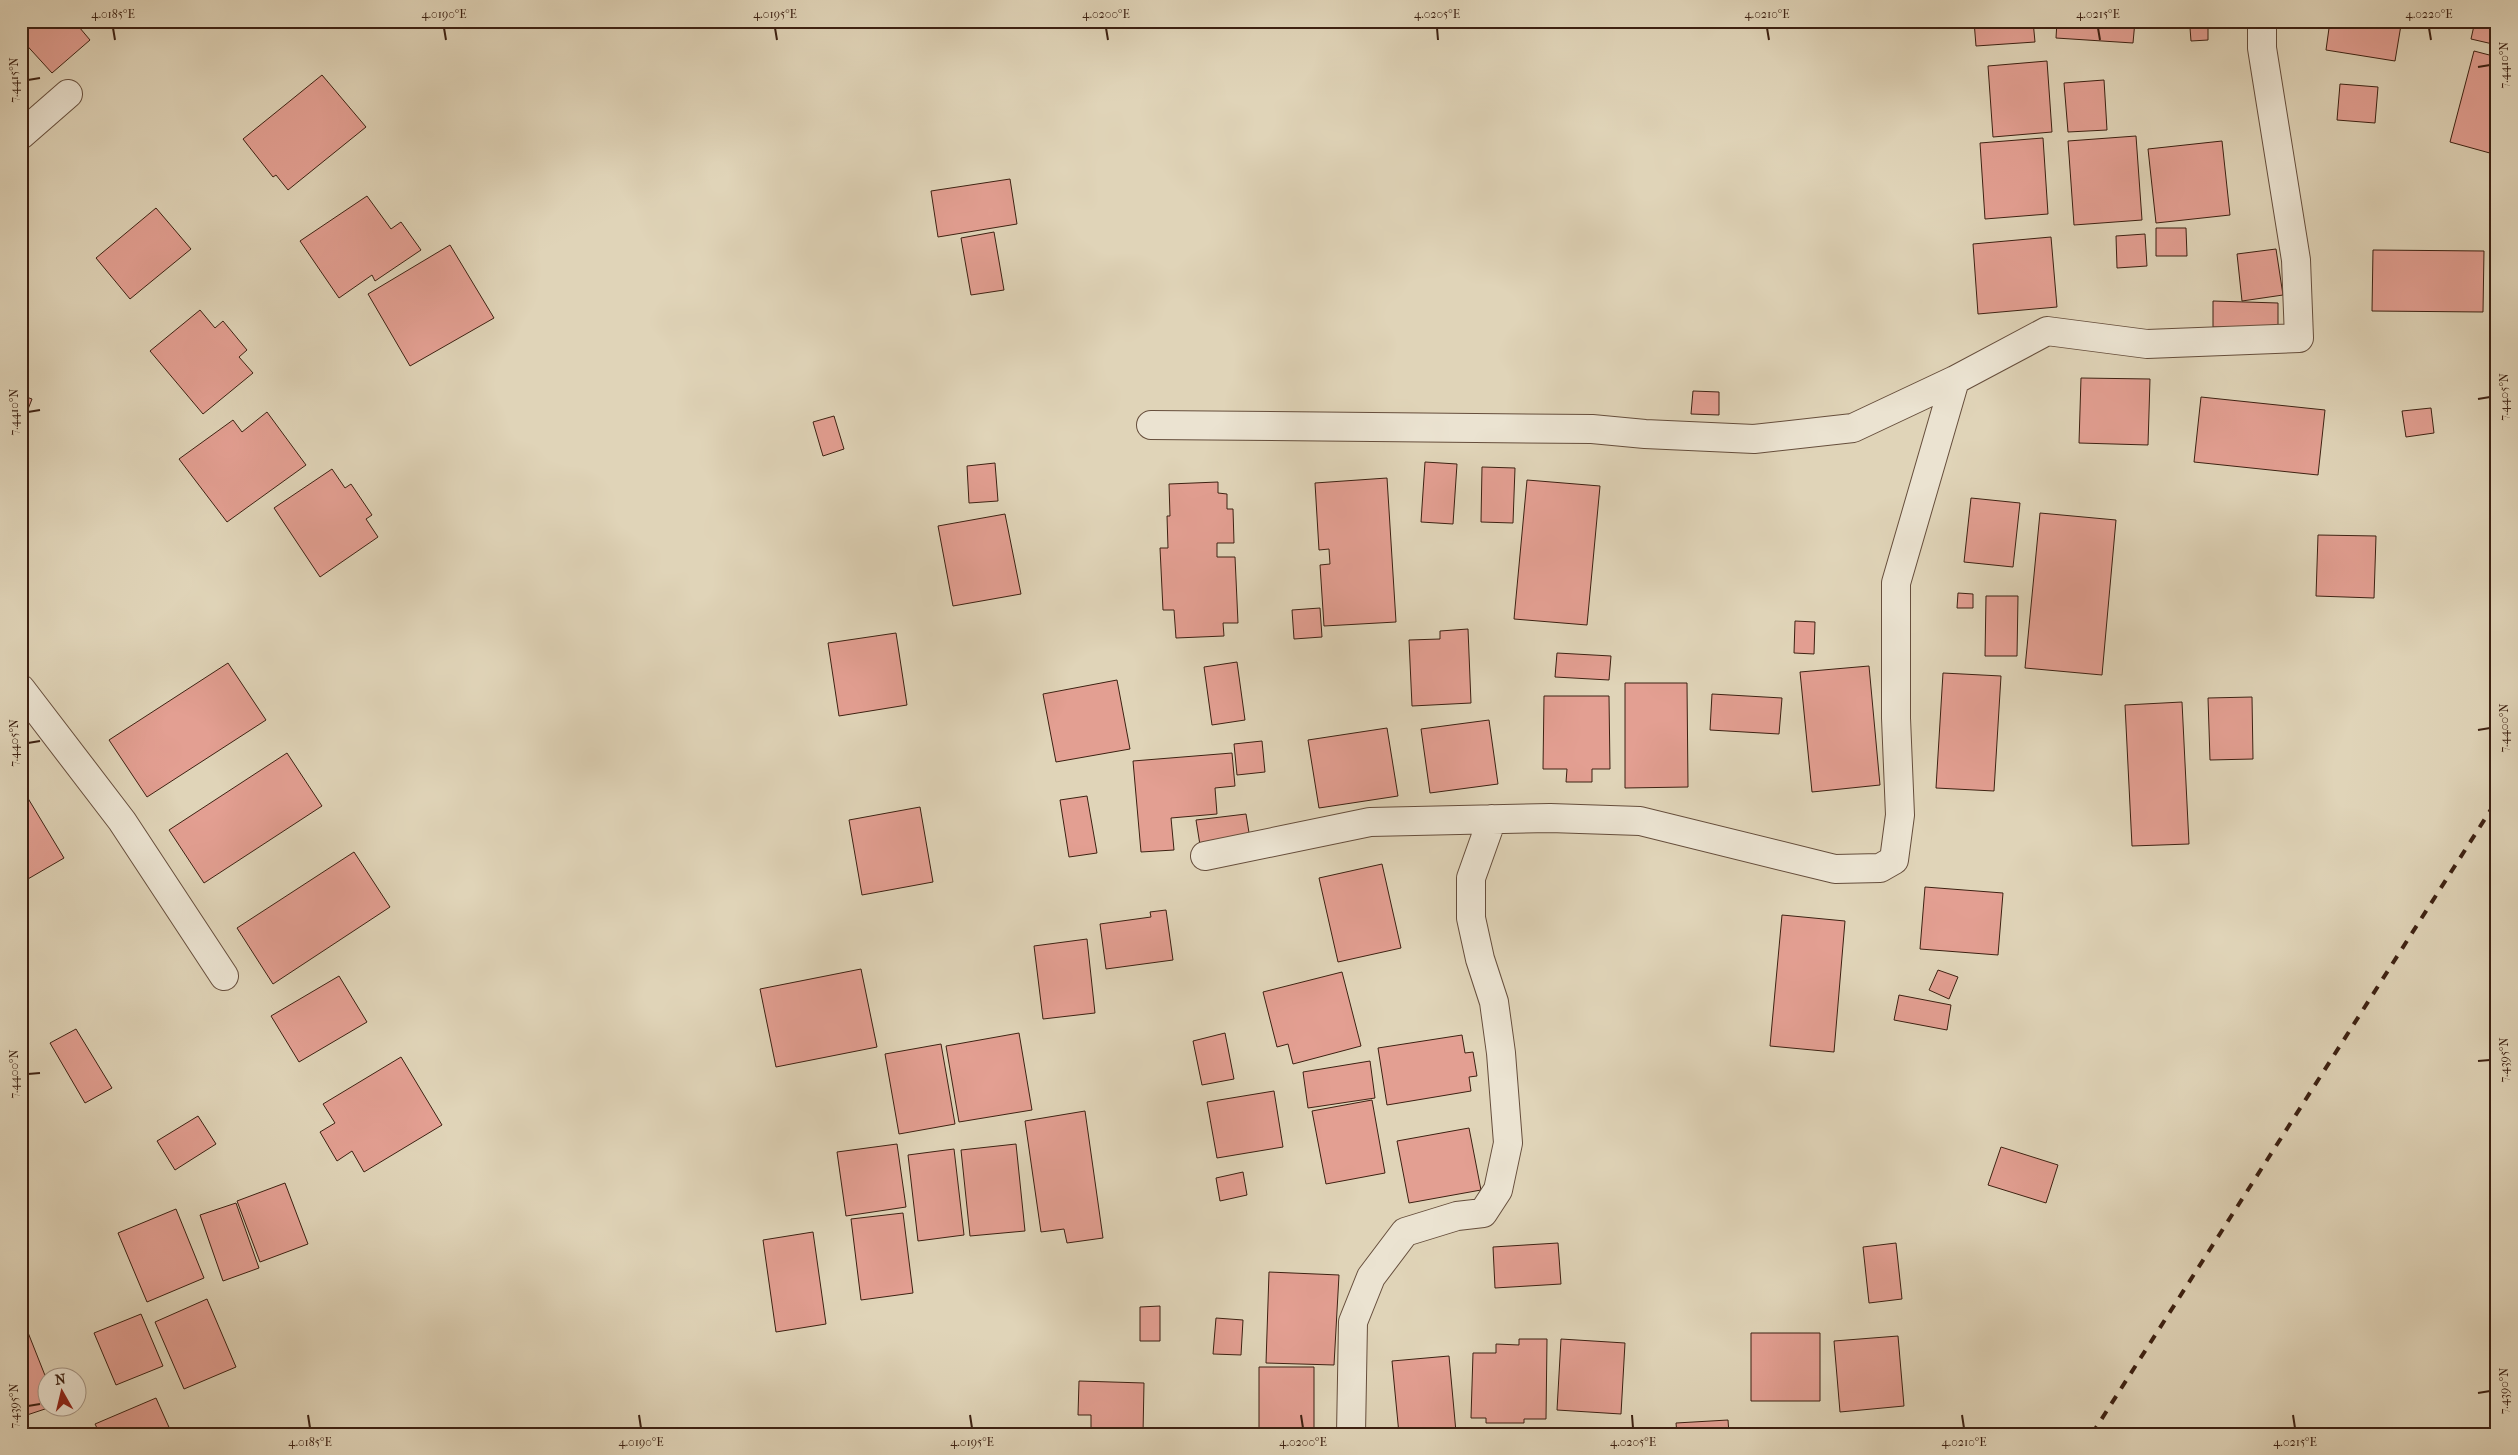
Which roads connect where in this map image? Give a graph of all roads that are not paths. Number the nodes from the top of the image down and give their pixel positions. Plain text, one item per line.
1 (2262, 21) edge
2 (68, 94) dead end
3 (21, 135) edge
4 (1954, 380) junction
5 (1151, 425) dead end
6 (21, 689) edge
7 (1492, 819) junction
8 (1205, 856) dead end
9 (224, 976) dead end
10 (1351, 1434) edge

1 - 4 street
2 - 3 street
4 - 5 street
4 - 7 street
6 - 9 street
7 - 8 street
7 - 10 street

